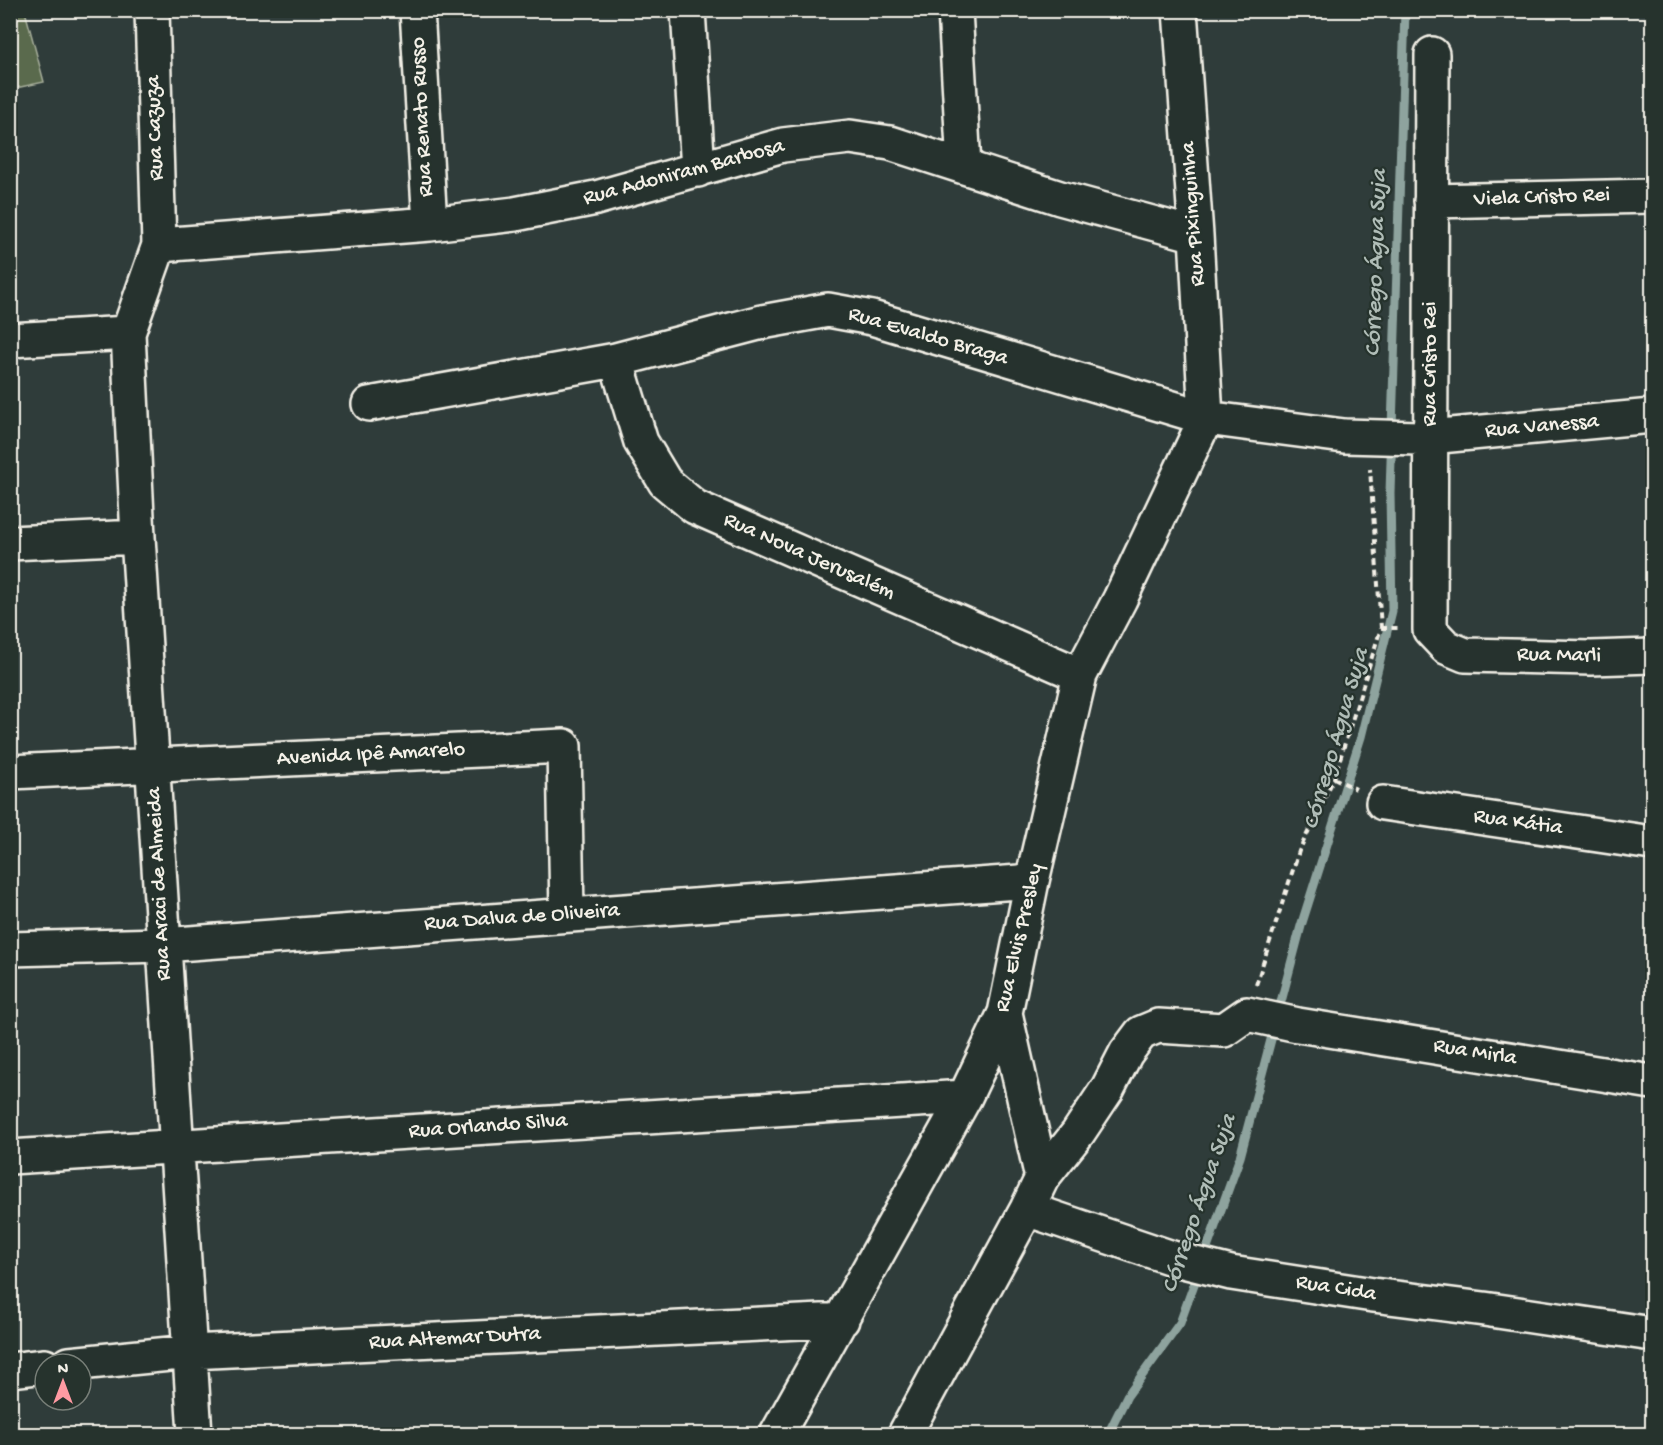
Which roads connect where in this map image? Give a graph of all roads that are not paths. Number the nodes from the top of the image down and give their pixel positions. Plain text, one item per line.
1 (152, 10) edge
2 (417, 10) edge
3 (688, 10) edge
4 (955, 10) edge
5 (1180, 10) edge
6 (1432, 54) dead end
7 (964, 166) junction
8 (698, 170) junction
9 (1653, 195) edge
10 (1431, 201) junction
11 (430, 224) junction
12 (1196, 235) junction
13 (159, 245) junction
14 (128, 333) junction
15 (10, 340) edge
16 (616, 360) junction
17 (369, 404) dead end
18 (1653, 416) edge
19 (1206, 418) junction
20 (1363, 438) joint
21 (1425, 438) junction
22 (138, 537) junction
23 (10, 543) edge
24 (1465, 655) joint
25 (1653, 656) edge
26 (1080, 675) junction
27 (153, 765) junction
28 (10, 772) edge
29 (1383, 803) dead end
30 (1653, 843) edge
31 (1032, 881) junction
32 (567, 914) junction
33 (164, 945) junction
34 (10, 949) edge
35 (1005, 1013) junction
36 (1653, 1082) edge
37 (965, 1097) junction
38 (176, 1147) junction
39 (10, 1157) edge
40 (1042, 1178) junction
41 (1028, 1209) junction
42 (842, 1320) junction
43 (1653, 1334) edge
44 (190, 1352) junction
45 (93, 1362) edge
46 (33, 1367) edge
47 (10, 1370) edge
48 (195, 1434) edge
49 (777, 1434) edge
50 (905, 1434) edge

1 - 13 street, Rua Cazuza
2 - 11 street, Rua Renato Russo
3 - 8 street
4 - 7 street
5 - 12 street, Rua Pixinguinha
6 - 10 street, Rua Cristo Rei
7 - 8 street, Rua Adoniram Barbosa
7 - 12 street, Rua Adoniram Barbosa
8 - 11 street, Rua Adoniram Barbosa
9 - 10 street, Viela Cristo Rei
10 - 21 street, Rua Cristo Rei
11 - 13 street, Rua Adoniram Barbosa
12 - 19 street, Rua Pixinguinha
13 - 14 street
14 - 15 street
14 - 22 street, Rua Araci de Almeida
16 - 17 street, Rua Evaldo Braga
16 - 19 street, Rua Evaldo Braga
16 - 26 street, Rua Nova Jerusalém
18 - 21 street, Rua Vanessa
19 - 20 street, Rua Evaldo Braga
19 - 26 street, Rua Elvis Presley
20 - 21 street, Rua Vanessa
21 - 24 street, Rua Cristo Rei
22 - 23 street
22 - 27 street, Rua Araci de Almeida
24 - 25 street, Rua Marli
26 - 31 street, Rua Elvis Presley
27 - 28 street, Avenida Ipê Amarelo
27 - 32 street, Avenida Ipê Amarelo
27 - 33 street, Rua Araci de Almeida
29 - 30 street, Rua Kátia
31 - 32 street, Rua Dalva de Oliveira
31 - 35 street, Rua Elvis Presley
32 - 33 street, Rua Dalva de Oliveira
33 - 34 street, Rua Dalva de Oliveira
33 - 38 street, Rua Araci de Almeida
35 - 37 street, Rua Elvis Presley
35 - 40 street
36 - 40 street, Rua Mirla
37 - 38 street, Rua Orlando Silva
37 - 42 street, Rua Elvis Presley
38 - 39 street, Rua Orlando Silva
38 - 44 street, Rua Araci de Almeida
40 - 41 street
41 - 43 street, Rua Cida
41 - 50 street
42 - 44 street, Rua Altemar Dutra
42 - 49 street, Rua Elvis Presley
44 - 45 street, Rua Altemar Dutra
44 - 48 street, Rua Araci de Almeida
46 - 47 street

